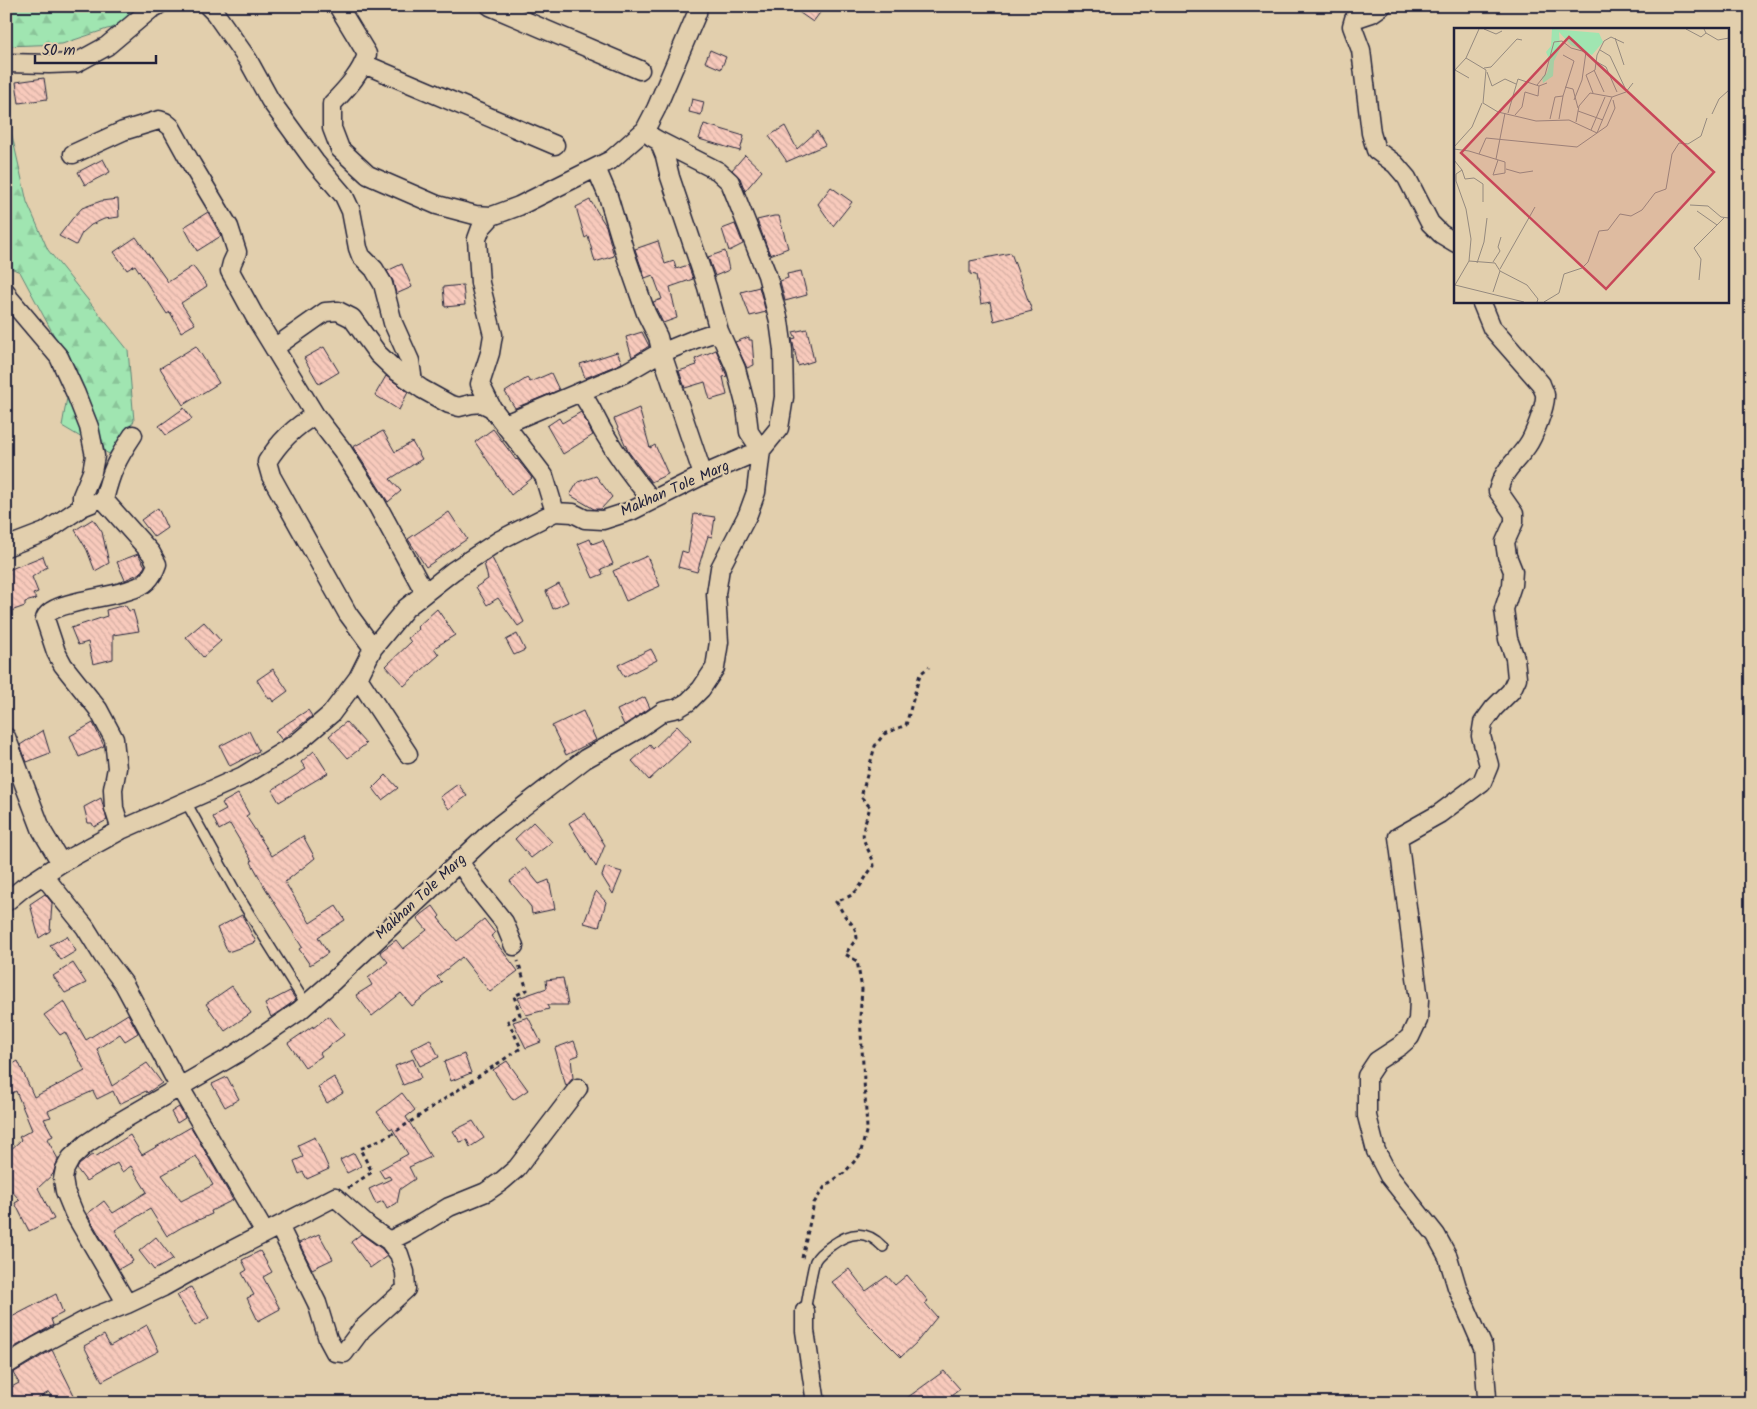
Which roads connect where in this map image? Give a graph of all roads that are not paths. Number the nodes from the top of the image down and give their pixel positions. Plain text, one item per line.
1 (158, 6) edge
2 (208, 6) edge
3 (338, 6) edge
4 (490, 6) edge
5 (698, 6) edge
6 (1382, 6) edge
7 (6, 63) edge
8 (364, 64) junction
9 (640, 70) dead end
10 (652, 135) junction
11 (555, 145) dead end
12 (73, 154) dead end
13 (596, 168) junction
14 (492, 216) junction
15 (1454, 242) edge
16 (6, 292) edge
17 (1481, 302) edge
18 (719, 331) junction
19 (274, 348) junction
20 (662, 354) junction
21 (413, 382) junction
22 (581, 393) junction
23 (492, 408) junction
24 (315, 415) junction
25 (505, 424) junction
26 (133, 434) dead end
27 (761, 450) junction
28 (703, 475) junction
29 (104, 500) junction
30 (652, 500) junction
31 (82, 507) junction
32 (555, 512) junction
33 (6, 547) edge
34 (425, 593) junction
35 (373, 648) junction
36 (358, 678) junction
37 (6, 737) edge
38 (408, 754) dead end
39 (186, 802) junction
40 (121, 830) junction
41 (459, 861) junction
42 (61, 864) junction
43 (43, 875) junction
44 (6, 902) edge
45 (514, 946) road end
46 (306, 1004) junction
47 (179, 1086) junction
48 (578, 1088) dead end
49 (272, 1230) junction
50 (389, 1241) junction
51 (883, 1247) dead end
52 (127, 1304) junction
53 (805, 1311) joint
54 (6, 1365) edge
55 (816, 1403) edge
56 (1486, 1403) edge

1 - 7 street
2 - 21 street
3 - 8 street
4 - 9 street
5 - 10 street
6 - 15 street
8 - 11 street
8 - 14 street
10 - 13 street
10 - 18 street
10 - 27 street, Makhan Tole Marg
12 - 19 street
13 - 14 street
13 - 20 street
14 - 23 street
16 - 31 street
17 - 56 street
18 - 20 street
18 - 27 street
19 - 21 street
19 - 24 street
20 - 22 street
20 - 28 street
21 - 23 street
22 - 25 street
22 - 30 street
23 - 25 street
24 - 34 street
24 - 35 street
25 - 32 street
26 - 29 street
27 - 28 street, Makhan Tole Marg
27 - 41 street, Makhan Tole Marg
28 - 30 street, Makhan Tole Marg
29 - 31 street
29 - 40 street
30 - 32 street, Makhan Tole Marg
31 - 33 street
32 - 34 street
34 - 35 street
35 - 36 street
36 - 38 street
36 - 39 street
37 - 42 street
39 - 40 street
39 - 46 lane
40 - 42 street
41 - 45 street
41 - 46 street, Makhan Tole Marg
42 - 43 street
43 - 44 street
43 - 47 street
46 - 47 street, Makhan Tole Marg
47 - 49 street
47 - 52 street, Makhan Tole Marg
48 - 50 street
49 - 50 street
49 - 50 street
49 - 52 street
51 - 53 lane
52 - 54 street
53 - 55 street

